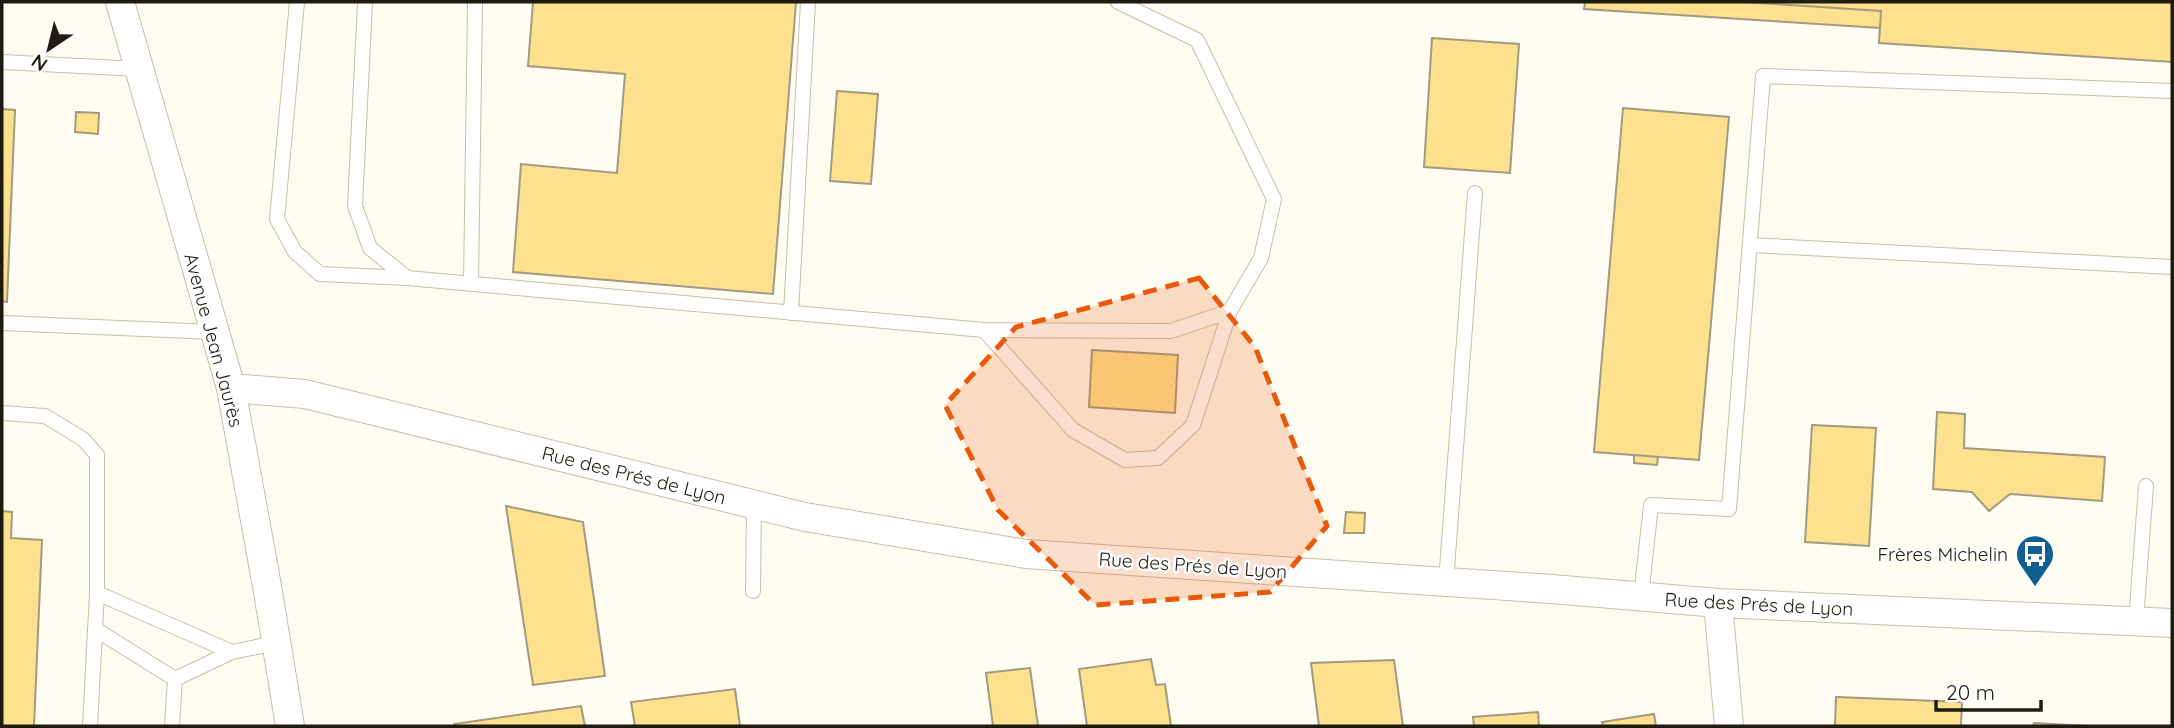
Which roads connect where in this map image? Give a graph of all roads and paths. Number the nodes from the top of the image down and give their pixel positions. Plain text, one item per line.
1 (120, 2) edge
2 (298, 2) edge
3 (365, 2) edge
4 (460, 2) edge
5 (475, 2) edge
6 (808, 2) edge
7 (1118, 2) edge
8 (2, 62) edge
9 (139, 69) junction
10 (2172, 92) edge
11 (1475, 193) dead end
12 (1749, 245) junction
13 (2172, 267) edge
14 (407, 278) junction
15 (471, 284) junction
16 (1230, 311) junction
17 (791, 313) junction
18 (2, 323) edge
19 (984, 330) junction
20 (214, 332) junction
21 (230, 388) junction
22 (2, 413) edge
23 (2146, 486) dead end
24 (754, 505) junction
25 (1446, 582) junction
26 (753, 591) dead end
27 (97, 593) junction
28 (1640, 597) junction
29 (1718, 603) junction
30 (2136, 621) junction
31 (2172, 623) edge
32 (95, 629) junction
33 (276, 643) junction
34 (232, 652) junction
35 (175, 679) junction
36 (90, 726) edge
37 (172, 726) edge
38 (290, 726) edge
39 (1730, 726) edge

1 - 9 street, Avenue Jean Jaurès
2 - 14 lane
3 - 14 lane
4 - 5 lane
5 - 15 lane
6 - 17 lane
7 - 16 lane
8 - 9 lane
9 - 20 street, Avenue Jean Jaurès
10 - 12 lane
11 - 25 lane
12 - 13 lane
12 - 28 lane
14 - 15 lane
15 - 17 lane
16 - 19 lane
16 - 19 lane
17 - 19 lane
18 - 20 lane
20 - 21 street, Avenue Jean Jaurès
21 - 24 street, Rue des Prés de Lyon
21 - 33 street, Avenue Jean Jaurès
22 - 27 lane
23 - 30 lane
24 - 25 street, Rue des Prés de Lyon
24 - 26 lane
25 - 28 street, Rue des Prés de Lyon
27 - 32 lane
27 - 34 lane
28 - 29 street, Rue des Prés de Lyon
29 - 30 street, Rue des Prés de Lyon
29 - 39 street
30 - 31 street, Rue des Prés de Lyon
32 - 35 lane
32 - 36 lane
33 - 34 lane
33 - 38 street, Avenue Jean Jaurès
34 - 35 lane
35 - 37 lane

